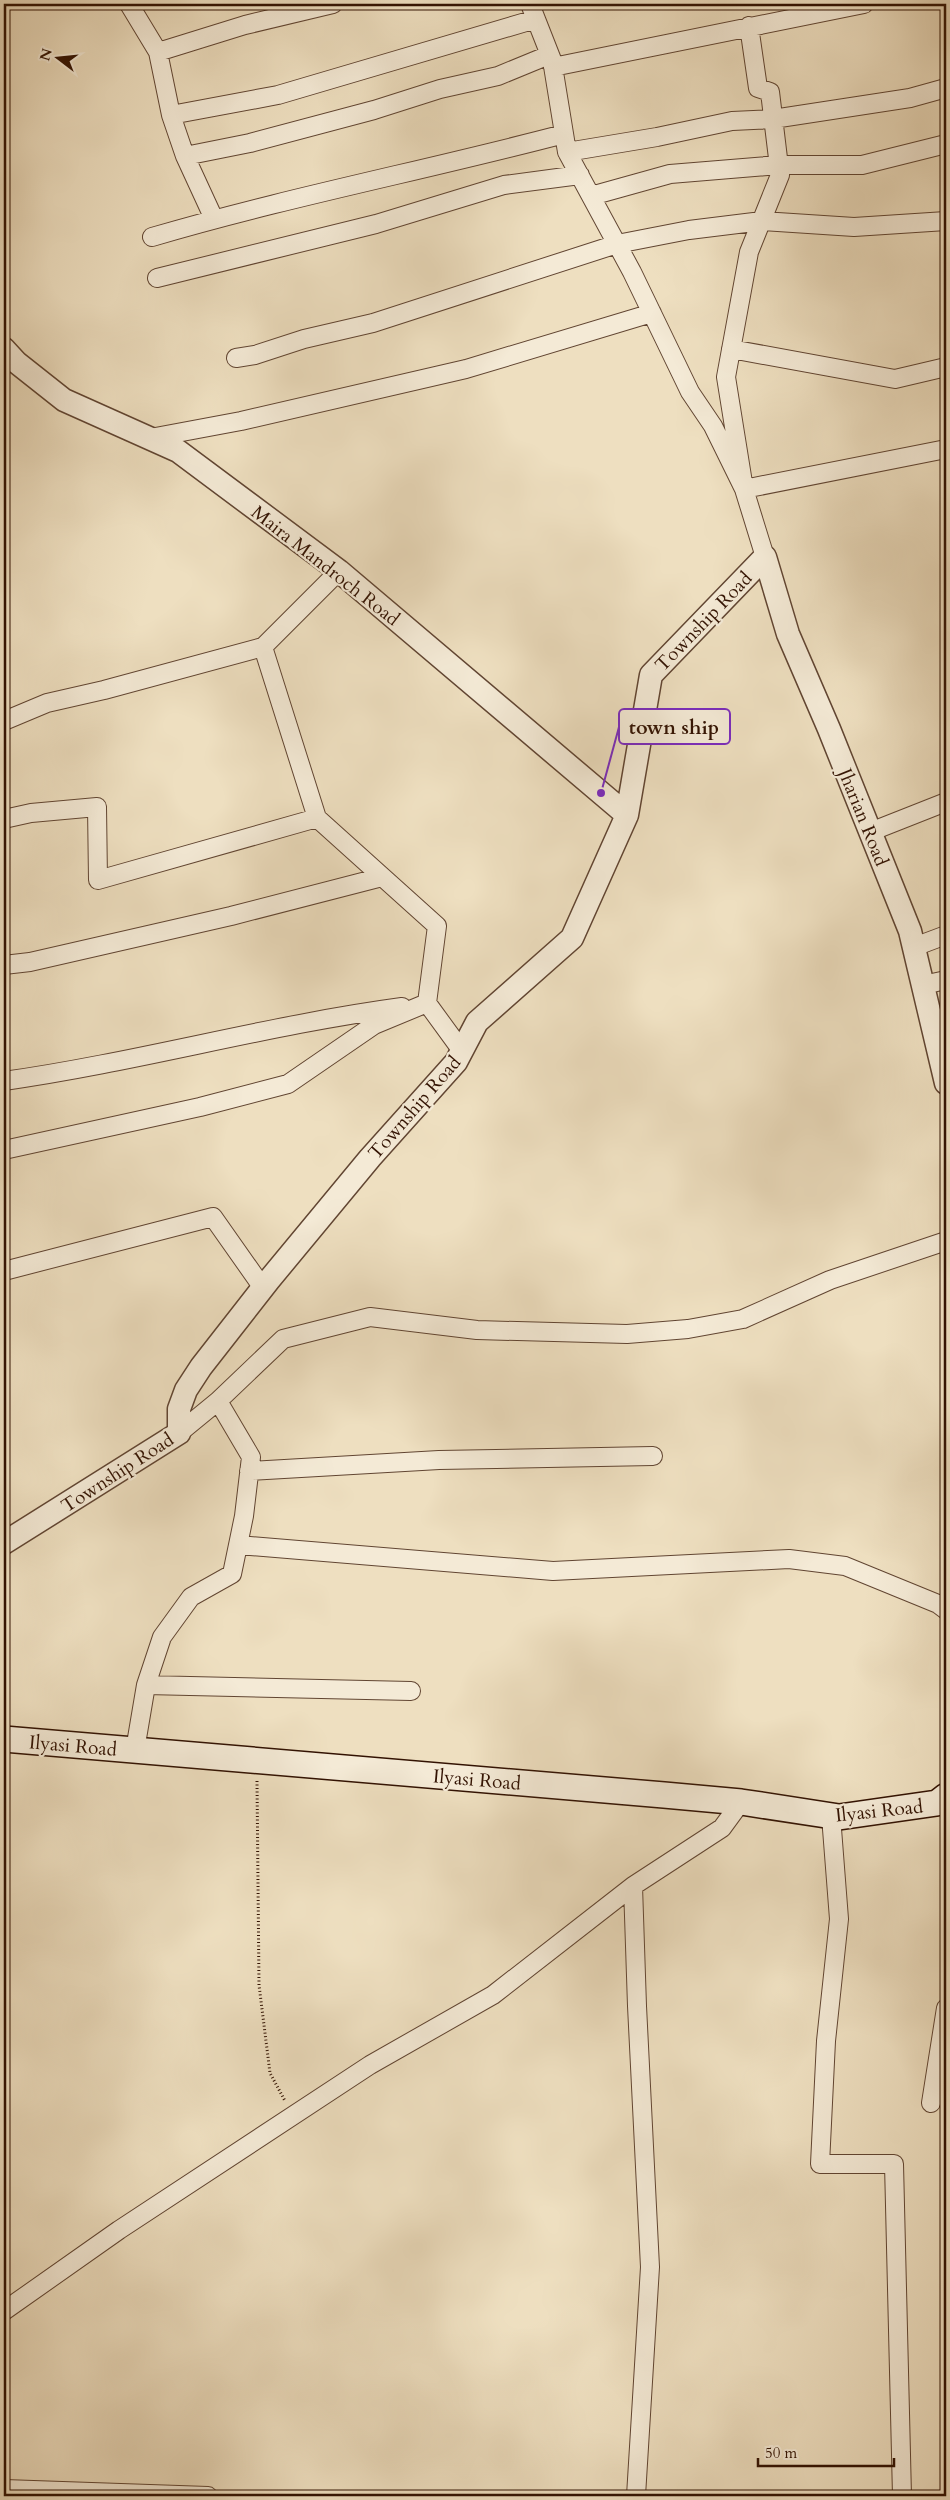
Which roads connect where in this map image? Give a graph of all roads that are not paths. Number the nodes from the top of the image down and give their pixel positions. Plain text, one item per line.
1 (129, 4) edge
2 (333, 4) edge
3 (864, 4) edge
4 (533, 11) edge
5 (749, 26) junction
6 (158, 52) junction
7 (551, 61) junction
8 (946, 88) edge
9 (171, 115) junction
10 (773, 119) junction
11 (564, 134) junction
12 (946, 144) edge
13 (567, 152) junction
14 (185, 156) junction
15 (778, 165) junction
16 (580, 175) junction
17 (591, 196) junction
18 (214, 218) junction
19 (762, 221) junction
20 (946, 221) edge
21 (152, 237) dead end
22 (617, 244) junction
23 (157, 278) dead end
24 (652, 314) junction
25 (4, 349) edge
26 (731, 349) junction
27 (236, 358) dead end
28 (946, 367) edge
29 (150, 438) junction
30 (946, 449) edge
31 (744, 489) junction
32 (765, 557) junction
33 (339, 571) junction
34 (263, 647) junction
35 (4, 721) edge
36 (946, 802) edge
37 (627, 815) junction
38 (317, 818) junction
39 (4, 819) edge
40 (870, 832) junction
41 (382, 876) junction
42 (946, 936) edge
43 (914, 947) junction
44 (4, 965) edge
45 (946, 980) edge
46 (923, 985) junction
47 (427, 1003) junction
48 (462, 1051) junction
49 (945, 1073) edge
50 (4, 1081) edge
51 (4, 1150) edge
52 (946, 1241) edge
53 (4, 1271) edge
54 (263, 1288) junction
55 (218, 1401) junction
56 (178, 1433) junction
57 (653, 1456) dead end
58 (249, 1471) junction
59 (4, 1543) edge
60 (238, 1546) junction
61 (946, 1610) edge
62 (146, 1685) junction
63 (411, 1691) dead end
64 (4, 1739) edge
65 (135, 1750) junction
66 (946, 1796) edge
67 (741, 1802) junction
68 (831, 1816) junction
69 (633, 1886) junction
70 (946, 2008) edge
71 (930, 2103) dead end
72 (4, 2311) edge
73 (12, 2491) edge
74 (110, 2494) edge
75 (208, 2496) edge
76 (636, 2496) edge
77 (902, 2496) edge

1 - 6 street
2 - 6 street
3 - 5 street
4 - 7 street
4 - 9 street
5 - 7 street
5 - 10 street
6 - 9 street
7 - 11 street
7 - 14 street
8 - 10 street
9 - 14 street
10 - 13 street
10 - 15 street
11 - 13 street
11 - 18 street
12 - 15 street
13 - 16 street
14 - 18 street
15 - 17 street
15 - 19 street
16 - 17 street
16 - 23 street
17 - 22 street
18 - 21 street
19 - 20 street
19 - 22 street
19 - 26 street
22 - 24 street
22 - 27 street
24 - 29 street
24 - 31 street
25 - 29 street, Maira Mandroch Road
26 - 28 street
26 - 31 street
29 - 33 street, Maira Mandroch Road
30 - 31 street
31 - 32 street
32 - 37 street, Township Road
32 - 40 street, Jharian Road
33 - 34 street
33 - 37 street, Maira Mandroch Road
34 - 35 street
34 - 38 street
36 - 40 street
37 - 48 street, Township Road
38 - 39 street
38 - 41 street
40 - 43 street, Jharian Road
41 - 44 street
41 - 47 street
42 - 43 street
43 - 46 street, Jharian Road
45 - 46 street
46 - 49 street, Jharian Road
47 - 48 street
47 - 50 street
47 - 51 street
48 - 54 street, Township Road
52 - 55 street
53 - 54 street
54 - 56 street, Township Road
55 - 56 street
55 - 58 street
56 - 59 street, Township Road
57 - 58 street
58 - 60 street
60 - 61 street
60 - 62 street
62 - 63 street
62 - 65 street
64 - 65 main road, Ilyasi Road
65 - 67 main road, Ilyasi Road
66 - 68 main road, Ilyasi Road
67 - 68 main road, Ilyasi Road
67 - 69 street
68 - 77 street
69 - 72 street
69 - 76 street
70 - 71 street
73 - 74 street
74 - 75 street

